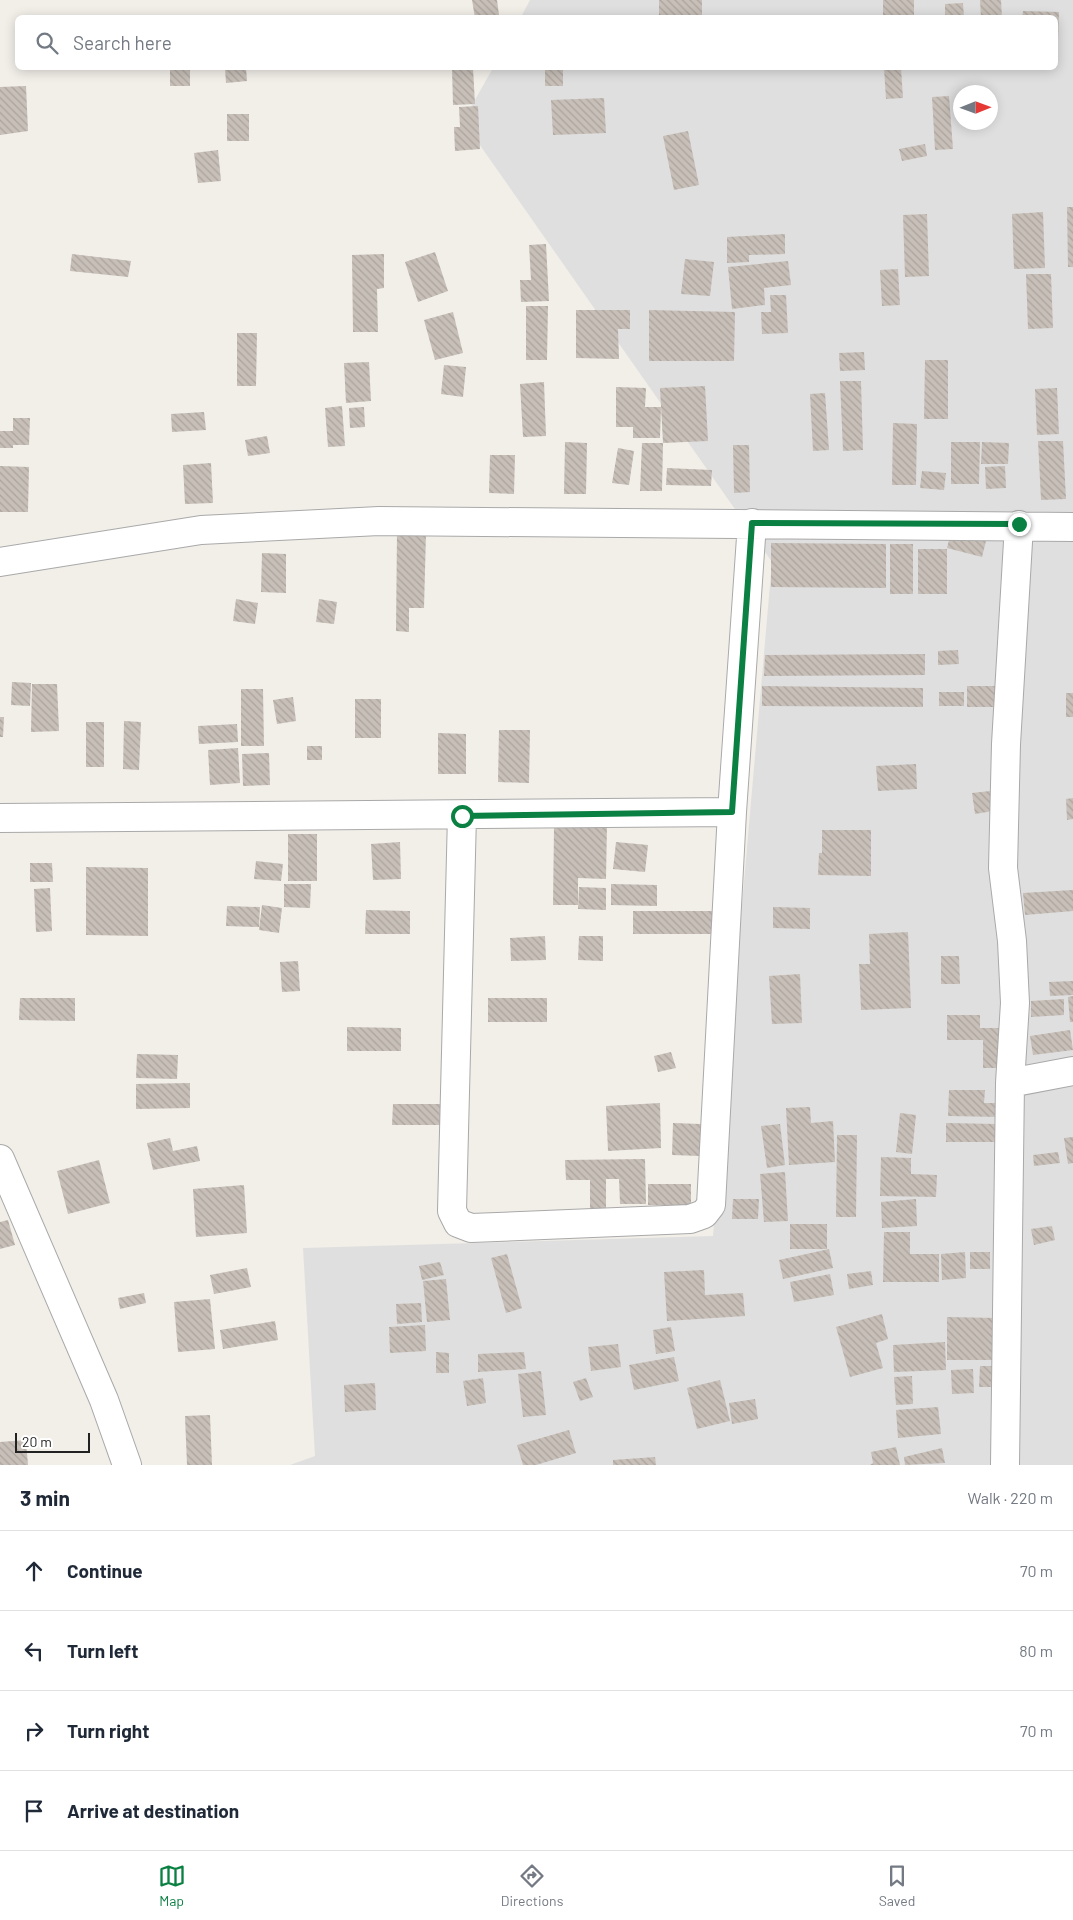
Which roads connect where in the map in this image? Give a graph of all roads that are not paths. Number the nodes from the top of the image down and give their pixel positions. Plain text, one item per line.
1 (752, 523) junction
2 (1019, 524) junction
3 (1073, 527) edge
4 (0, 562) edge
5 (732, 812) junction
6 (462, 816) junction
7 (0, 818) edge
8 (1073, 1071) edge
9 (1010, 1083) junction
10 (0, 1159) edge
11 (126, 1465) edge
12 (1005, 1465) edge

1 - 2 street
1 - 4 street
1 - 5 street
2 - 3 street
2 - 9 street
5 - 6 street
5 - 6 street
6 - 7 street
8 - 9 street
9 - 12 street
10 - 11 street

